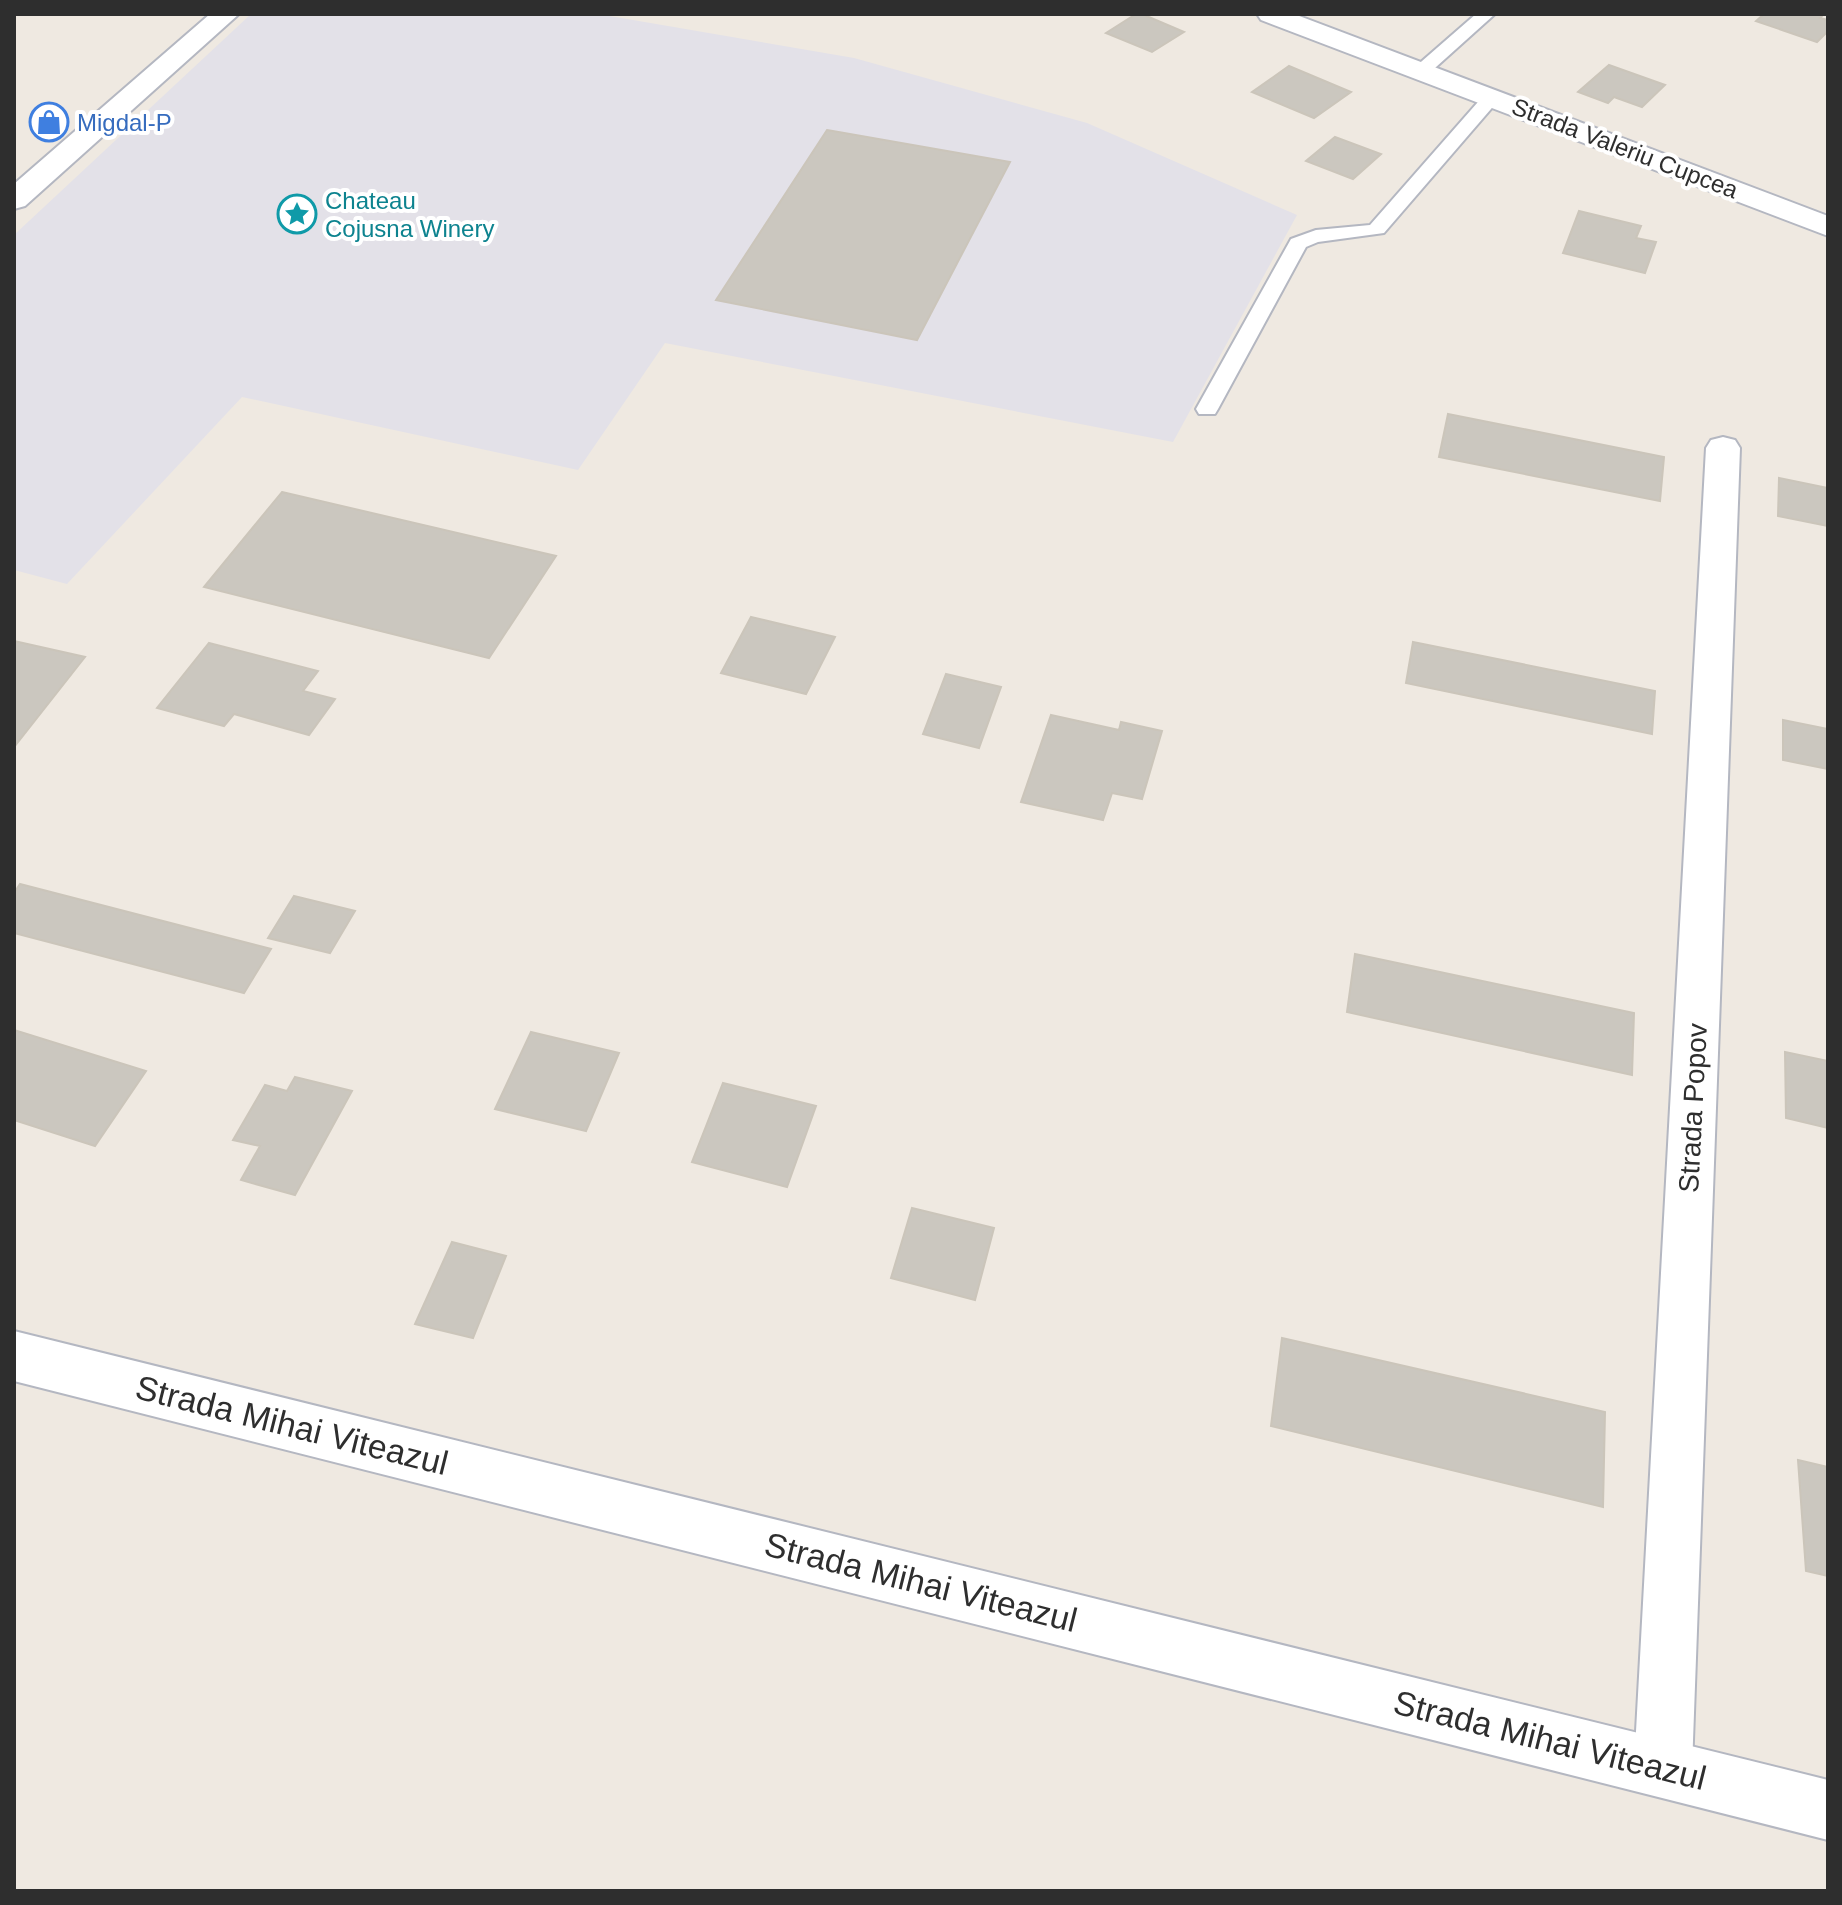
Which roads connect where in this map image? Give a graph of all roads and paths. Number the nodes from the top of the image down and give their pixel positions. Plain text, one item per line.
1 (226, 14) edge
2 (1270, 14) edge
3 (1486, 14) edge
4 (1420, 72) junction
5 (1491, 98) junction
6 (14, 200) edge
7 (1828, 227) edge
8 (1207, 409) dead end
9 (1723, 448) dead end
10 (14, 1356) edge
11 (1663, 1768) junction
12 (1828, 1810) edge

1 - 6 street
2 - 4 street, Strada Valeriu Cupcea
3 - 4 lane
4 - 5 street, Strada Valeriu Cupcea
5 - 7 street, Strada Valeriu Cupcea
5 - 8 lane
9 - 11 street, Strada Popov
10 - 11 street, Strada Mihai Viteazul
11 - 12 street, Strada Mihai Viteazul

